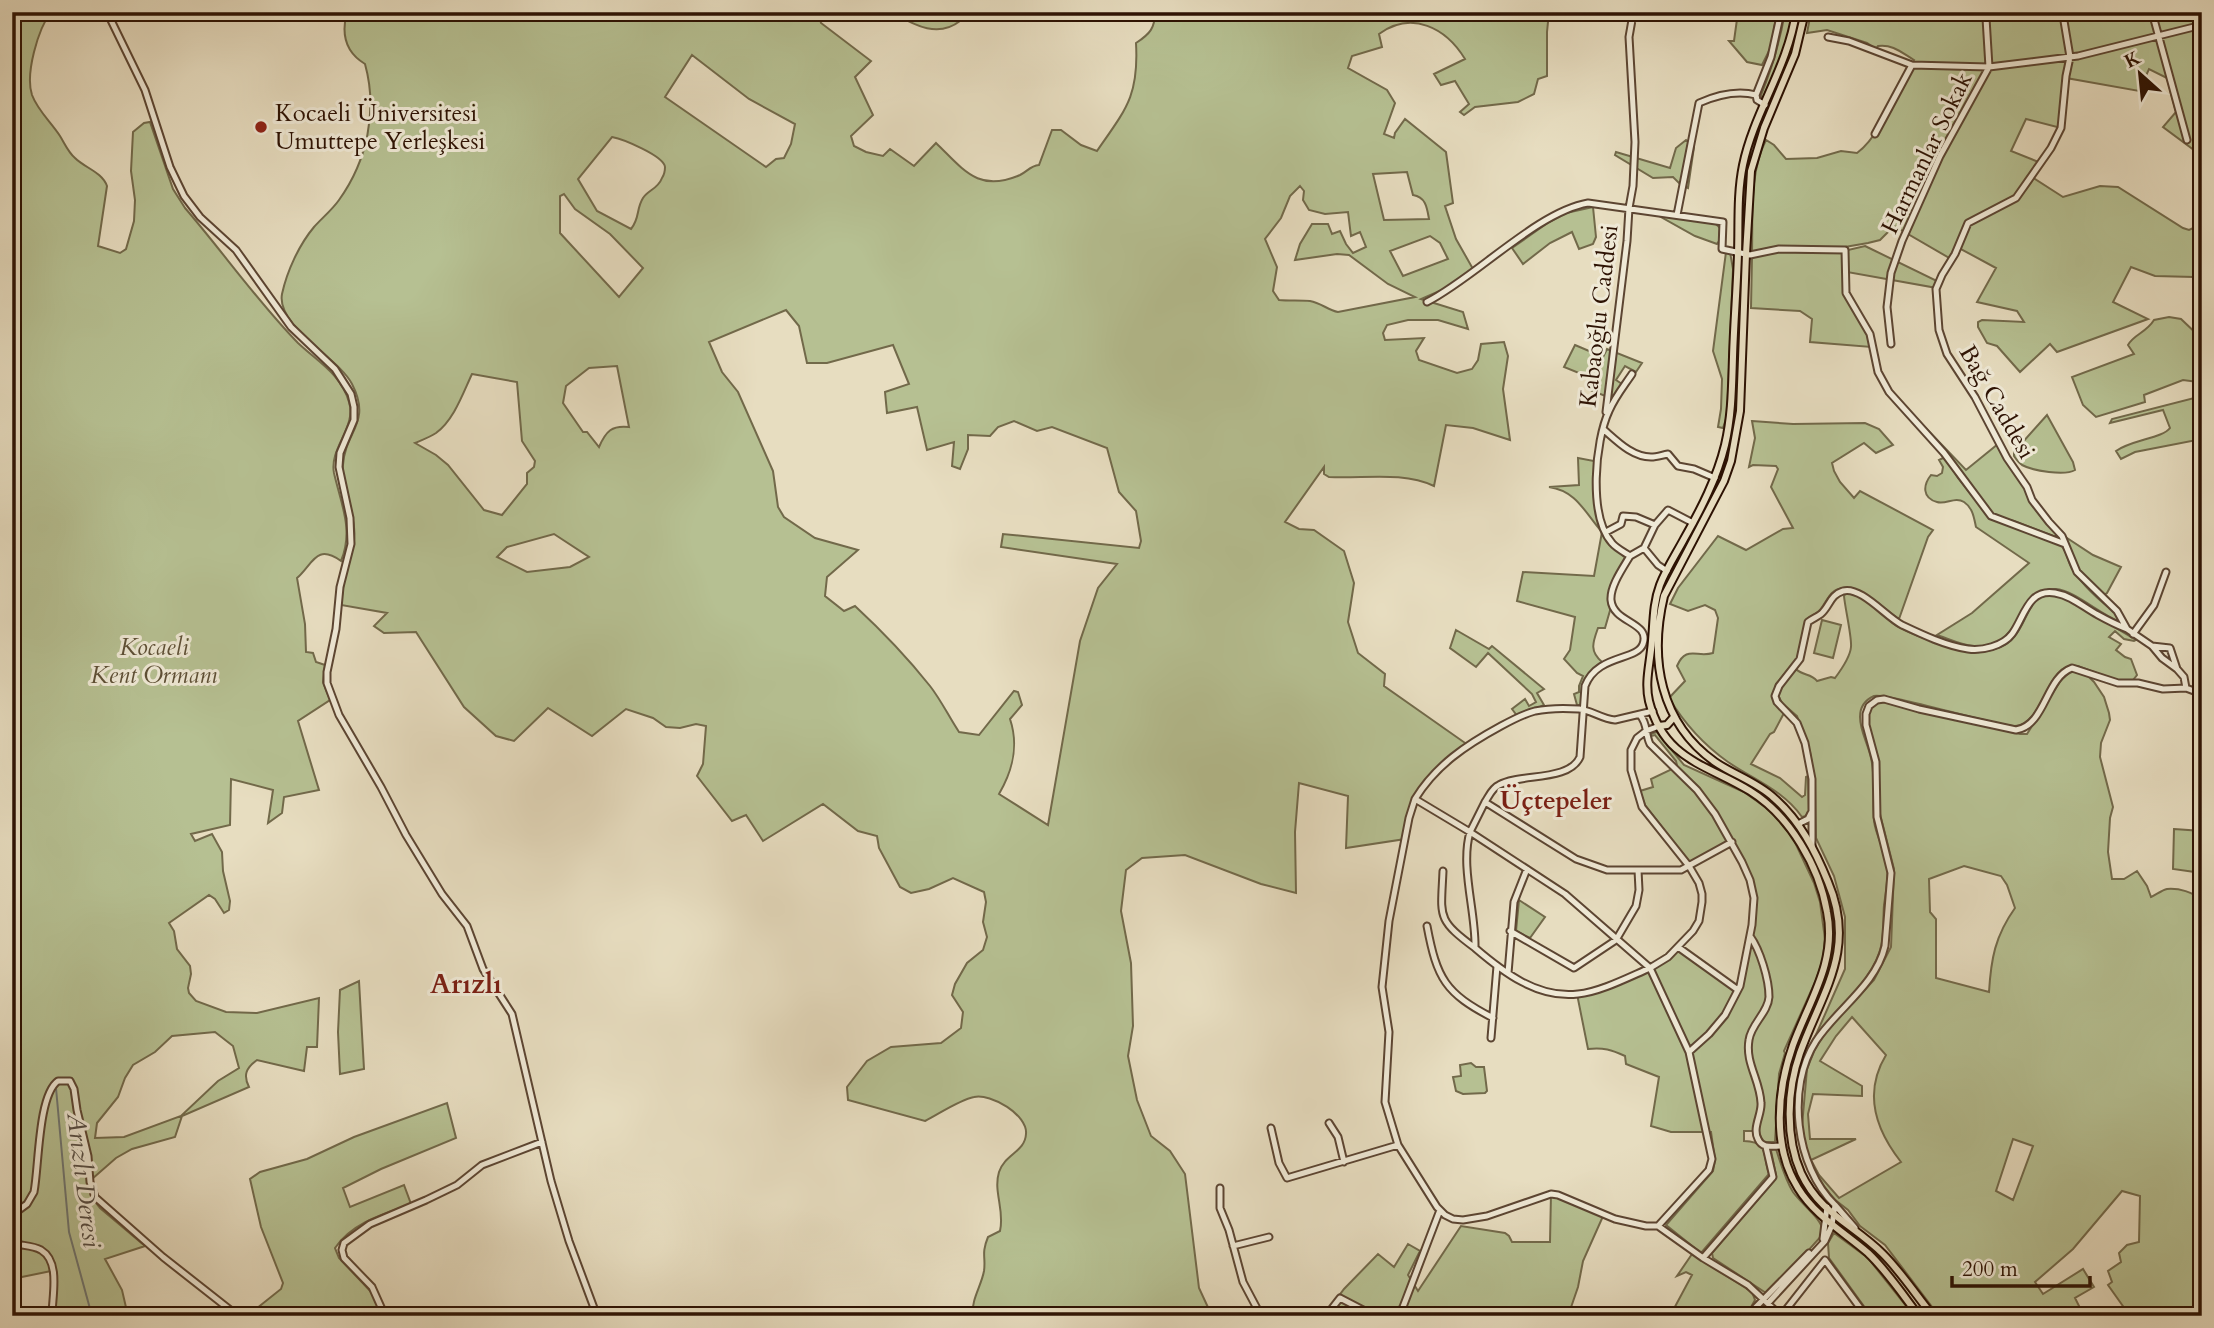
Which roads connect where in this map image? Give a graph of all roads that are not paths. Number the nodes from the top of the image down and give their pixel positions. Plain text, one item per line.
1 (107, 12) edge
2 (1639, 12) edge
3 (1781, 12) edge
4 (1796, 12) edge
5 (1805, 12) edge
6 (2152, 12) edge
7 (1986, 18) dead end
8 (2064, 20) dead end
9 (2202, 25) edge
10 (2159, 36) junction
11 (1828, 37) dead end
12 (2070, 57) junction
13 (1912, 65) junction
14 (1989, 67) junction
15 (1756, 95) junction
16 (1765, 105) junction
17 (1875, 135) dead end
18 (2187, 140) dead end
19 (1629, 208) junction
20 (1677, 215) junction
21 (1742, 253) junction
22 (1427, 302) dead end
23 (1891, 344) dead end
24 (1632, 374) dead end
25 (1603, 429) junction
26 (1715, 478) junction
27 (1693, 523) junction
28 (1655, 525) junction
29 (1606, 532) junction
30 (2065, 544) junction
31 (1644, 548) junction
32 (1630, 555) junction
33 (1667, 571) junction
34 (2166, 572) dead end
35 (2130, 632) junction
36 (1643, 642) junction
37 (1652, 643) junction
38 (2152, 646) junction
39 (2177, 669) junction
40 (2186, 688) junction
41 (2202, 690) edge
42 (1670, 707) junction
43 (1583, 709) junction
44 (1653, 713) junction
45 (1640, 715) junction
46 (1674, 717) junction
47 (1659, 726) junction
48 (1646, 731) junction
49 (1415, 799) junction
50 (1485, 802) junction
51 (1811, 813) junction
52 (1798, 824) junction
53 (1470, 832) junction
54 (1732, 842) junction
55 (1812, 848) junction
56 (1689, 866) junction
57 (1527, 869) junction
58 (1638, 870) junction
59 (1443, 871) dead end
60 (1427, 926) dead end
61 (1510, 931) junction
62 (1750, 936) junction
63 (1616, 940) junction
64 (1678, 947) junction
65 (1475, 948) junction
66 (1497, 966) junction
67 (1650, 968) junction
68 (1508, 973) junction
69 (1738, 990) junction
70 (1493, 1018) junction
71 (1491, 1038) dead end
72 (1689, 1052) junction
73 (1329, 1123) dead end
74 (1271, 1128) dead end
75 (542, 1142) junction
76 (1398, 1145) junction
77 (1781, 1146) junction
78 (1766, 1147) junction
79 (1345, 1162) junction
80 (1220, 1188) dead end
81 (1827, 1197) junction
82 (1835, 1205) junction
83 (1440, 1210) junction
84 (1830, 1212) junction
85 (12, 1215) edge
86 (1826, 1219) junction
87 (1832, 1225) junction
88 (1658, 1226) junction
89 (1862, 1236) junction
90 (1269, 1237) dead end
91 (1825, 1241) junction
92 (12, 1243) edge
93 (1233, 1246) junction
94 (1703, 1258) junction
95 (1825, 1260) junction
96 (1766, 1301) junction
97 (52, 1316) edge
98 (238, 1316) edge
99 (386, 1316) edge
100 (597, 1316) edge
101 (1261, 1316) edge
102 (1326, 1316) edge
103 (1385, 1316) edge
104 (1393, 1316) edge
105 (1750, 1316) edge
106 (1781, 1316) edge
107 (1866, 1316) edge
108 (1919, 1316) edge
109 (1933, 1316) edge

1 - 75 street
2 - 19 street, Kabaoğlu Caddesi
3 - 15 street
4 - 16 main road
5 - 21 main road
6 - 10 street
7 - 14 street, Harmanlar Sokak
8 - 12 street, Bağ Caddesi
9 - 10 street
10 - 12 street
10 - 18 street
11 - 13 street
12 - 14 street
12 - 30 street, Bağ Caddesi
13 - 14 street
13 - 17 street
14 - 23 street, Harmanlar Sokak
15 - 16 street
15 - 20 street
16 - 21 main road
19 - 20 street
19 - 22 street
19 - 25 street, Kabaoğlu Caddesi
20 - 21 street
21 - 26 main road
21 - 30 street
21 - 42 main road
24 - 25 street
25 - 26 street
25 - 29 street
26 - 27 main road
27 - 28 street
27 - 33 main road
28 - 29 street
28 - 31 street
29 - 32 street
30 - 35 street, Bağ Caddesi
31 - 32 street
31 - 33 street
32 - 36 street
33 - 37 main road
34 - 35 street
35 - 38 street
35 - 51 street
36 - 37 street
36 - 43 street
37 - 44 main road
38 - 39 street
38 - 39 street
39 - 40 street
40 - 41 street
40 - 81 street
42 - 44 main road
42 - 46 main road
43 - 45 street
43 - 49 street
43 - 50 street
44 - 45 street
44 - 47 main road
45 - 48 street
46 - 47 main road
46 - 52 main road
47 - 48 street
47 - 77 main road
48 - 54 street
48 - 56 street
49 - 53 street
49 - 76 street
50 - 53 street
50 - 58 street
51 - 52 street
51 - 55 street
52 - 55 main road
53 - 57 street
53 - 65 street
54 - 56 street
54 - 62 street
55 - 84 main road
56 - 58 street
56 - 64 street
57 - 61 street
57 - 63 street
58 - 63 street
59 - 65 street
60 - 70 street
61 - 63 street
61 - 68 street
62 - 69 street
62 - 78 street
63 - 67 street
64 - 67 street
64 - 69 street
65 - 66 street
66 - 68 street
66 - 70 street
67 - 68 street
67 - 72 street
69 - 72 street
70 - 71 street
72 - 88 street
73 - 79 street
74 - 79 street
75 - 99 street
75 - 100 street
76 - 79 street
76 - 83 street
77 - 78 street
77 - 86 main road
78 - 94 street
80 - 93 street
81 - 82 street
81 - 84 street
82 - 84 street
82 - 89 street
83 - 88 street
83 - 104 street
84 - 86 street
84 - 87 street
84 - 89 main road
85 - 98 street
86 - 87 main road
86 - 96 street
87 - 91 street
87 - 108 main road
88 - 94 street
89 - 109 main road
90 - 93 street
91 - 95 street
91 - 96 street
92 - 97 street
93 - 101 street
94 - 96 street
95 - 106 street
95 - 107 street
96 - 105 street
96 - 106 street
102 - 103 street

